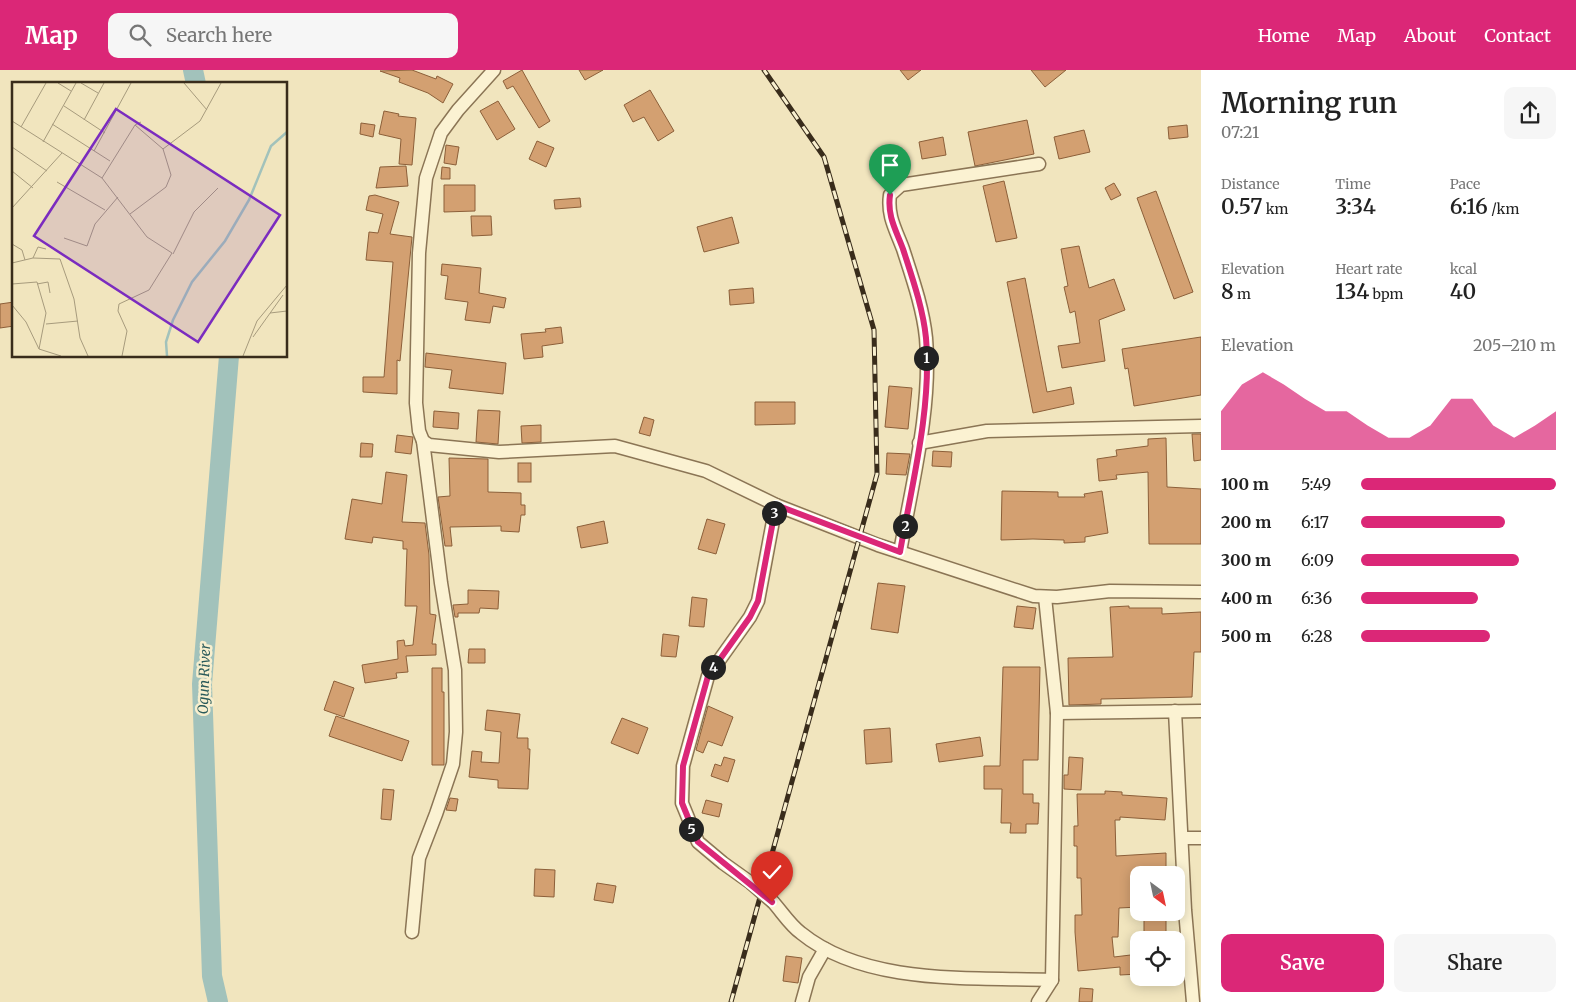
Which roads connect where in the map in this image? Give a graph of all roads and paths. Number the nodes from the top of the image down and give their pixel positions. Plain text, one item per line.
1 (494, 70) edge
2 (1039, 164) dead end
3 (1201, 426) edge
4 (423, 441) junction
5 (920, 443) junction
6 (776, 505) junction
7 (900, 552) junction
8 (1201, 592) edge
9 (1045, 597) junction
10 (1175, 711) junction
11 (1201, 711) edge
12 (1057, 714) junction
13 (1182, 838) junction
14 (1201, 838) edge
15 (412, 932) dead end
16 (825, 949) junction
17 (1052, 980) junction
18 (802, 1002) edge
19 (1038, 1002) edge
20 (1193, 1002) edge

1 - 4 street
2 - 5 street
3 - 5 street
4 - 6 street
4 - 15 street
5 - 7 street
6 - 7 street
6 - 16 street, bridge
7 - 9 street
8 - 9 street
9 - 12 street
10 - 11 street
10 - 12 street
10 - 13 street
12 - 17 street
13 - 14 street
13 - 20 street
16 - 17 street
16 - 18 street
17 - 19 street

